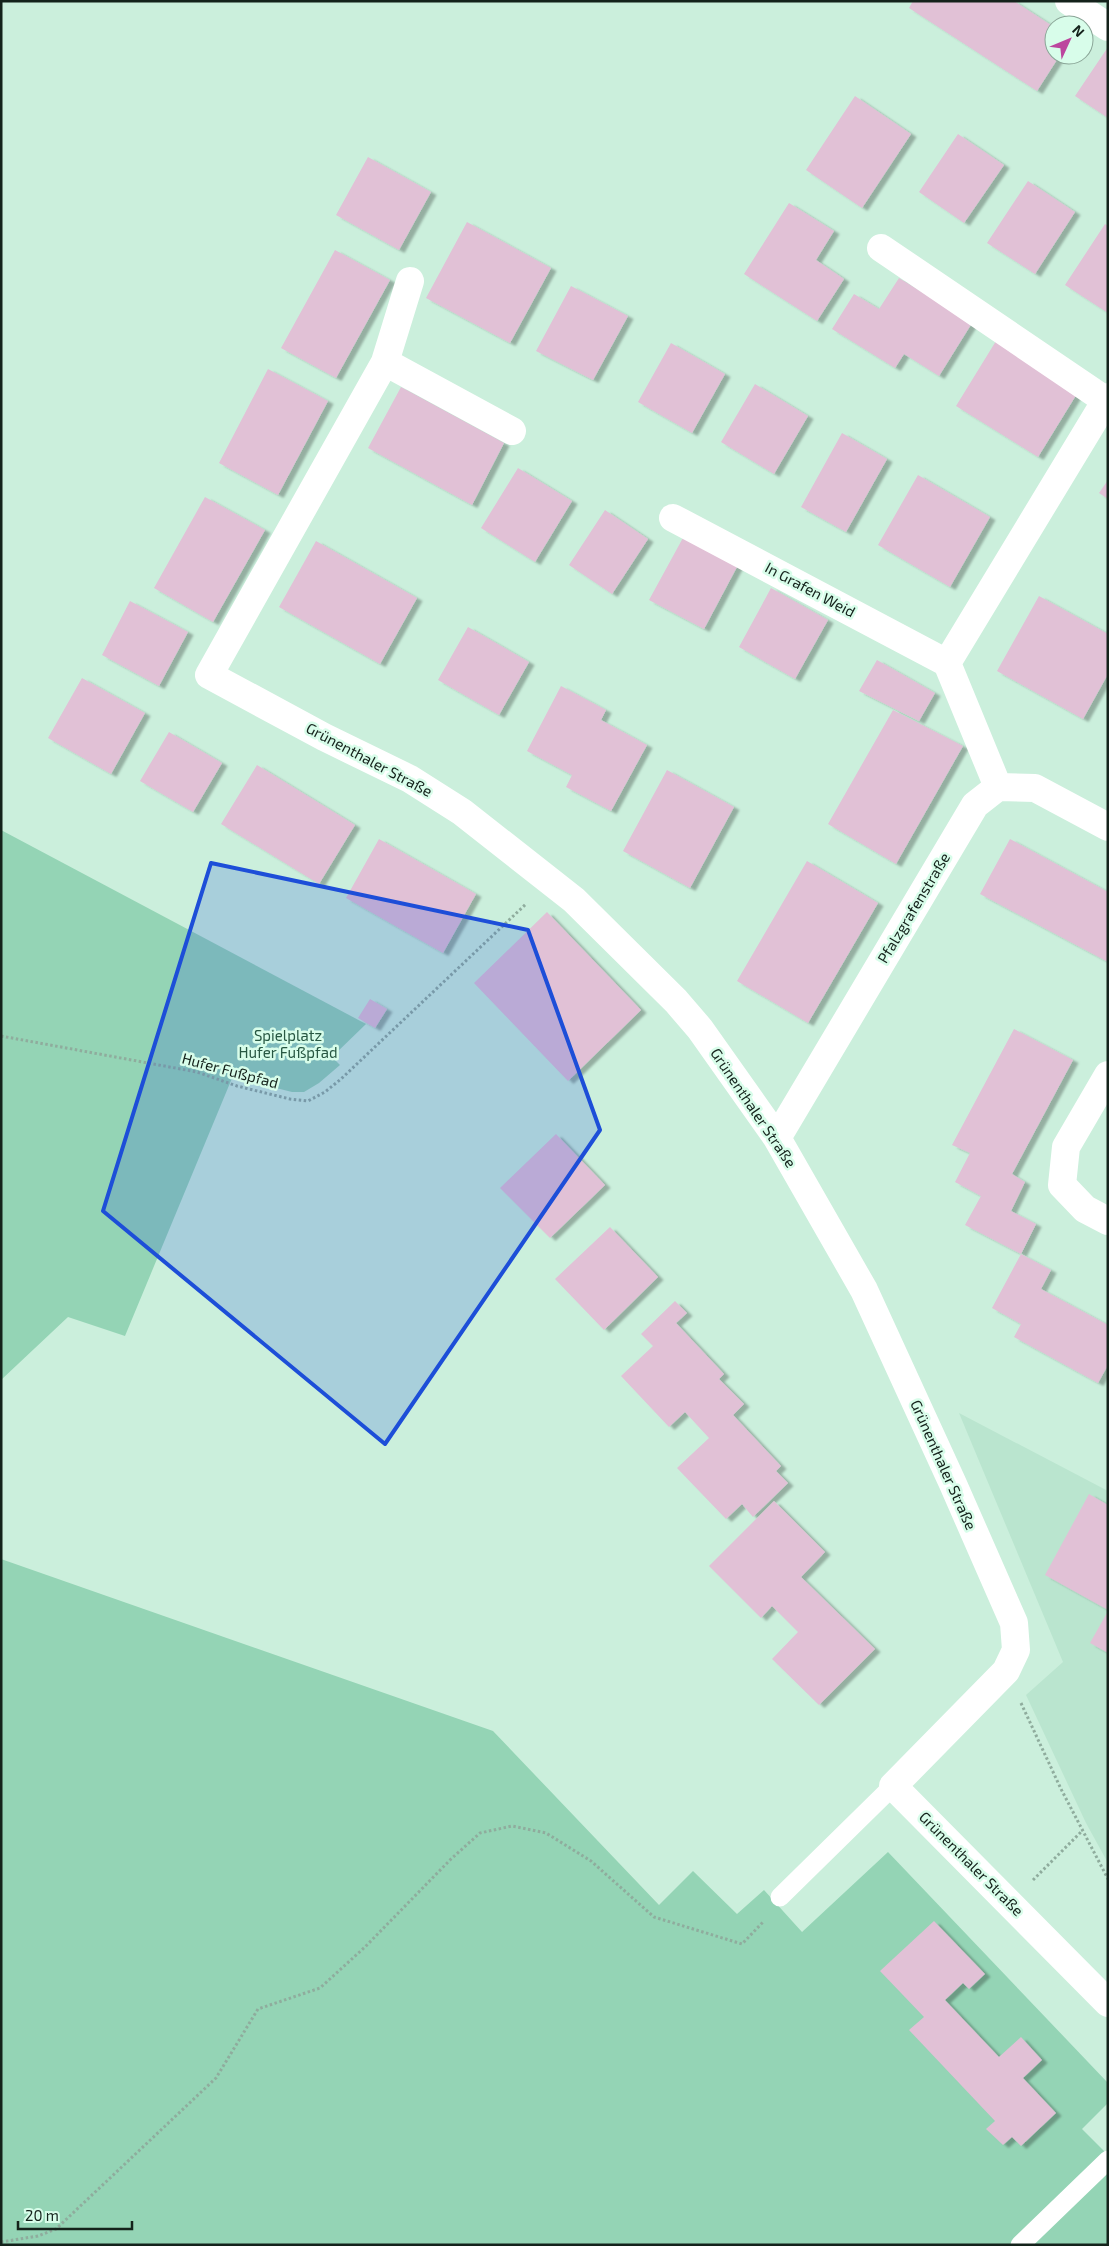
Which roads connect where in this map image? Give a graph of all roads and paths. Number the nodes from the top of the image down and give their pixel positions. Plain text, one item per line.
1 (1069, 1) edge
2 (1108, 27) edge
3 (881, 248) dead end
4 (410, 281) dead end
5 (385, 362) junction
6 (1107, 400) edge
7 (512, 431) dead end
8 (673, 518) dead end
9 (947, 663) junction
10 (998, 786) junction
11 (1108, 827) edge
12 (550, 881) junction
13 (1, 1036) edge
14 (1108, 1075) edge
15 (777, 1138) junction
16 (1108, 1221) edge
17 (1006, 1671) junction
18 (893, 1786) junction
19 (1082, 1831) junction
20 (1108, 1879) edge
21 (780, 1897) joint
22 (1009, 1903) junction
23 (1108, 2003) edge
24 (1108, 2160) edge
25 (1, 2242) edge
26 (1020, 2245) edge

1 - 2 street
3 - 6 street
4 - 5 street, Grünenthaler Straße
5 - 7 street
5 - 12 street, Grünenthaler Straße
6 - 9 street
8 - 9 street, In Grafen Weid
9 - 10 street
10 - 11 street
10 - 15 street, Pfalzgrafenstraße
12 - 13 path, Hufer Fußpfad
12 - 15 street, Grünenthaler Straße
14 - 16 street
15 - 17 street, Grünenthaler Straße
17 - 18 street, Grünenthaler Straße
17 - 19 path
18 - 21 lane
18 - 22 street, Grünenthaler Straße
19 - 20 path
19 - 22 path
21 - 25 path
22 - 23 street, Grünenthaler Straße
24 - 26 lane

